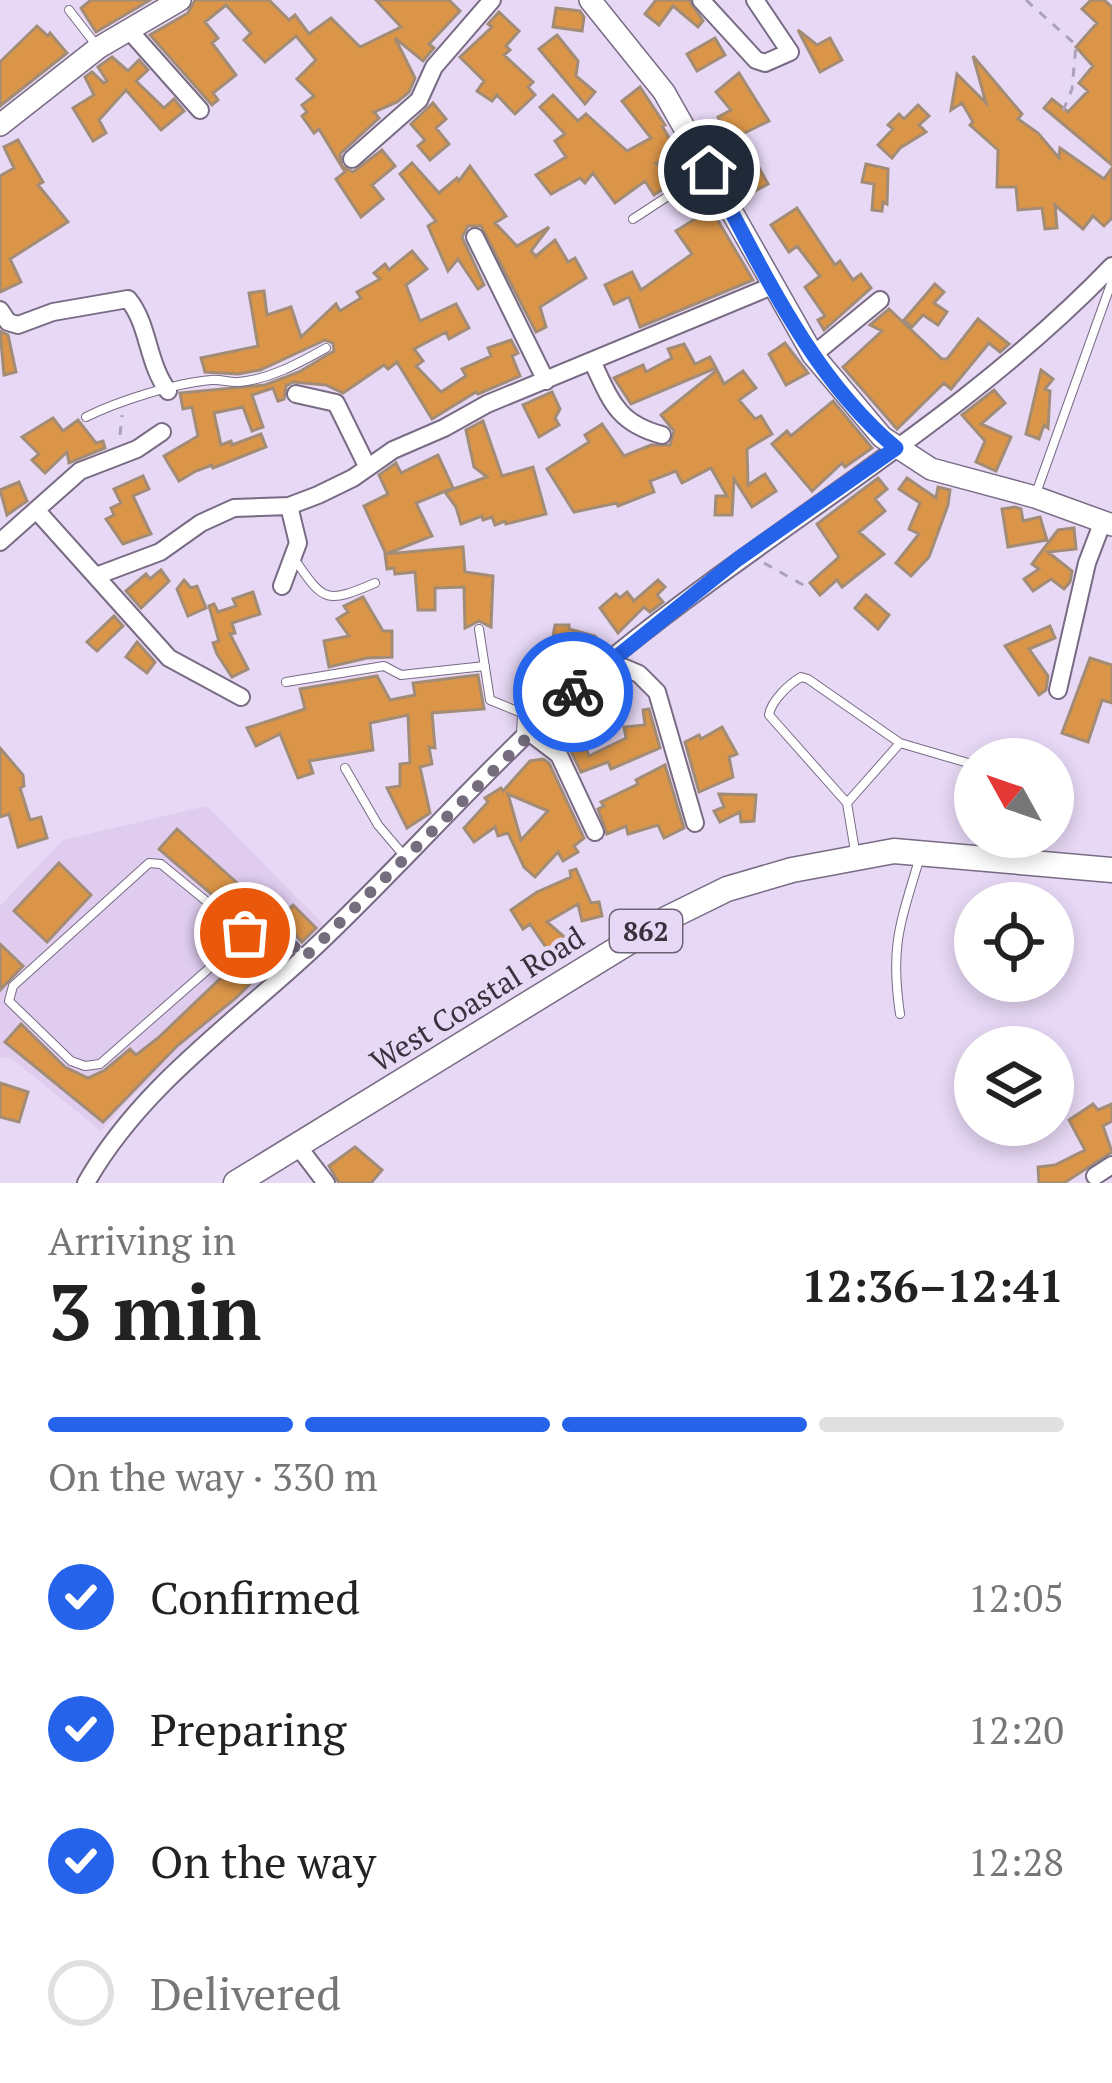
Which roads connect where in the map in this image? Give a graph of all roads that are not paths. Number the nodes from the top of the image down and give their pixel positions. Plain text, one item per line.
1 (180, 0) edge
2 (492, 0) edge
3 (590, 0) edge
4 (701, 0) edge
5 (754, 0) edge
6 (69, 10) dead end
7 (128, 29) junction
8 (98, 47) junction
9 (200, 110) dead end
10 (0, 125) edge
11 (352, 159) dead end
12 (709, 170) junction
13 (633, 218) dead end
14 (476, 238) dead end
15 (1112, 266) edge
16 (1112, 281) edge
17 (772, 286) junction
18 (880, 299) dead end
19 (0, 310) edge
20 (326, 348) dead end
21 (813, 355) junction
22 (592, 361) junction
23 (546, 380) junction
24 (168, 391) junction
25 (296, 394) dead end
26 (86, 417) dead end
27 (162, 432) dead end
28 (662, 436) dead end
29 (896, 448) junction
30 (367, 466) junction
31 (1035, 497) junction
32 (289, 506) junction
33 (38, 512) junction
34 (1107, 523) edge
35 (0, 542) edge
36 (295, 560) junction
37 (96, 576) junction
38 (375, 583) dead end
39 (282, 586) dead end
40 (478, 629) dead end
41 (608, 661) junction
42 (484, 666) junction
43 (286, 682) dead end
44 (1058, 690) dead end
45 (241, 697) dead end
46 (524, 737) junction
47 (900, 742) junction
48 (954, 759) edge
49 (345, 768) dead end
50 (848, 803) junction
51 (695, 823) dead end
52 (595, 832) dead end
53 (921, 853) junction
54 (855, 858) junction
55 (407, 860) junction
56 (1112, 870) edge
57 (245, 933) junction
58 (304, 958) junction
59 (900, 1014) dead end
60 (297, 1145) junction
61 (1112, 1166) edge
62 (1095, 1176) dead end
63 (86, 1183) edge
64 (236, 1183) edge
65 (326, 1183) edge

1 - 7 street
2 - 11 street
3 - 12 street
4 - 5 street
6 - 8 lane
7 - 8 street
7 - 9 street
8 - 10 street
12 - 13 lane
12 - 17 street
14 - 23 street
15 - 29 street
16 - 31 lane
17 - 21 street
17 - 22 street
18 - 21 street
19 - 24 street
20 - 24 lane
21 - 29 street
22 - 23 street
22 - 28 street
23 - 30 street
24 - 26 lane
25 - 30 street
27 - 33 street
29 - 31 street
29 - 41 street
30 - 32 street
31 - 34 street
32 - 36 street
32 - 37 street
33 - 35 street
33 - 37 street
34 - 44 street
36 - 38 lane
36 - 39 street
37 - 45 street
40 - 42 lane
41 - 46 street
41 - 51 street
42 - 43 lane
42 - 46 lane
46 - 52 street
46 - 55 street
47 - 48 lane
47 - 50 lane
47 - 50 lane
49 - 55 lane
50 - 54 lane
53 - 54 main road, West Coastal Road / 862
53 - 56 main road, West Coastal Road / 862
53 - 59 lane
54 - 60 main road, West Coastal Road / 862
55 - 58 street
57 - 57 lane
57 - 58 lane
58 - 63 street
60 - 64 main road, West Coastal Road / 862
60 - 65 street
61 - 62 street

